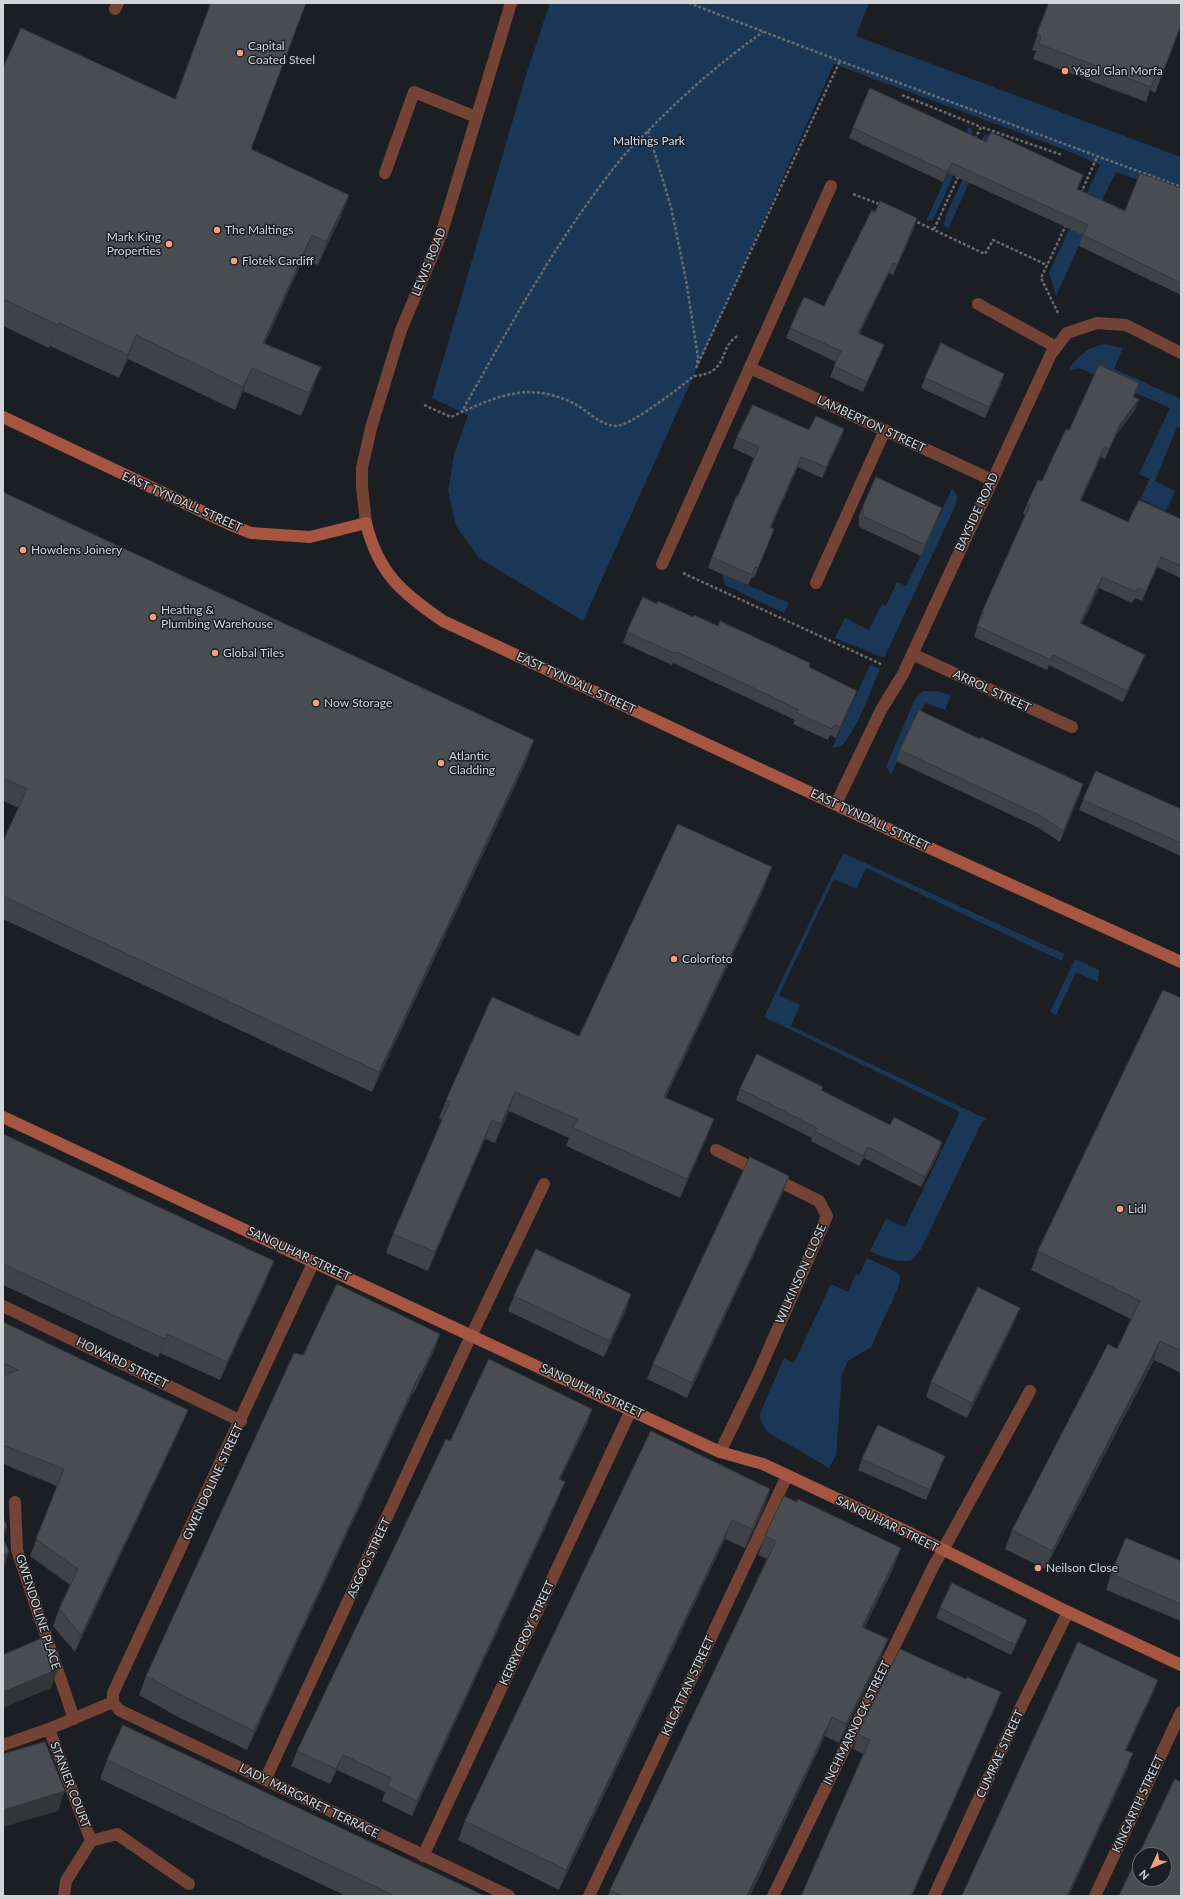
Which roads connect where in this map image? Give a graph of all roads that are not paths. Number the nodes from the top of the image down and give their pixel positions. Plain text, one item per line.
1 (511, 3) edge
2 (476, 117) junction
3 (385, 173) dead end
4 (831, 186) road end
5 (978, 304) dead end
6 (1056, 347) junction
7 (1181, 353) edge
8 (750, 368) junction
9 (3, 417) edge
10 (885, 430) junction
11 (992, 480) junction
12 (366, 523) junction
13 (662, 564) road end
14 (816, 583) dead end
15 (912, 654) junction
16 (1072, 727) dead end
17 (836, 804) junction
18 (1181, 962) edge
19 (3, 1117) edge
20 (716, 1150) dead end
21 (544, 1184) dead end
22 (314, 1262) junction
23 (3, 1306) edge
24 (472, 1335) junction
25 (1030, 1391) dead end
26 (631, 1410) junction
27 (241, 1421) junction
28 (720, 1452) junction
29 (787, 1476) junction
30 (15, 1502) dead end
31 (943, 1550) junction
32 (1068, 1612) junction
33 (1181, 1665) edge
34 (113, 1702) junction
35 (1181, 1712) edge
36 (74, 1719) junction
37 (49, 1729) junction
38 (3, 1744) edge
39 (265, 1780) junction
40 (91, 1841) junction
41 (423, 1856) junction
42 (189, 1884) dead end
43 (64, 1896) edge
44 (509, 1896) edge
45 (588, 1896) edge
46 (773, 1896) edge
47 (934, 1896) edge
48 (1095, 1896) edge

1 - 2 street, LEWIS ROAD
2 - 3 street
2 - 12 street, LEWIS ROAD
4 - 8 street
5 - 6 street
6 - 7 street, BAYSIDE ROAD
6 - 11 street, BAYSIDE ROAD
8 - 10 street, LAMBERTON STREET
8 - 13 street
9 - 12 street, EAST TYNDALL STREET
10 - 11 street, LAMBERTON STREET
10 - 14 street
11 - 15 street, BAYSIDE ROAD
12 - 17 street, EAST TYNDALL STREET
15 - 16 street, ARROL STREET
15 - 17 street, BAYSIDE ROAD
17 - 18 street, EAST TYNDALL STREET
19 - 22 street, SANQUHAR STREET
20 - 28 street, WILKINSON CLOSE
21 - 24 street, ASGOG STREET
22 - 24 street, SANQUHAR STREET
22 - 27 street, GWENDOLINE STREET
23 - 27 street, HOWARD STREET
24 - 26 street, SANQUHAR STREET
24 - 39 street, ASGOG STREET
25 - 31 street
26 - 28 street, SANQUHAR STREET
26 - 41 street, KERRYCROY STREET
27 - 34 street, GWENDOLINE STREET
28 - 29 street, SANQUHAR STREET
29 - 31 street, SANQUHAR STREET
29 - 45 street, KILCATTAN STREET
30 - 36 street, GWENDOLINE PLACE
31 - 32 street, SANQUHAR STREET
31 - 46 street, INCHMARNOCK STREET
32 - 33 street, SANQUHAR STREET
32 - 47 street, CUMRAE STREET
34 - 36 street
34 - 39 street, LADY MARGARET TERRACE
35 - 48 street, KINGARTH STREET
36 - 37 street
37 - 38 street
37 - 40 street, STANIER COURT
39 - 41 street, LADY MARGARET TERRACE
40 - 42 street
40 - 43 street
41 - 44 street, LADY MARGARET TERRACE

